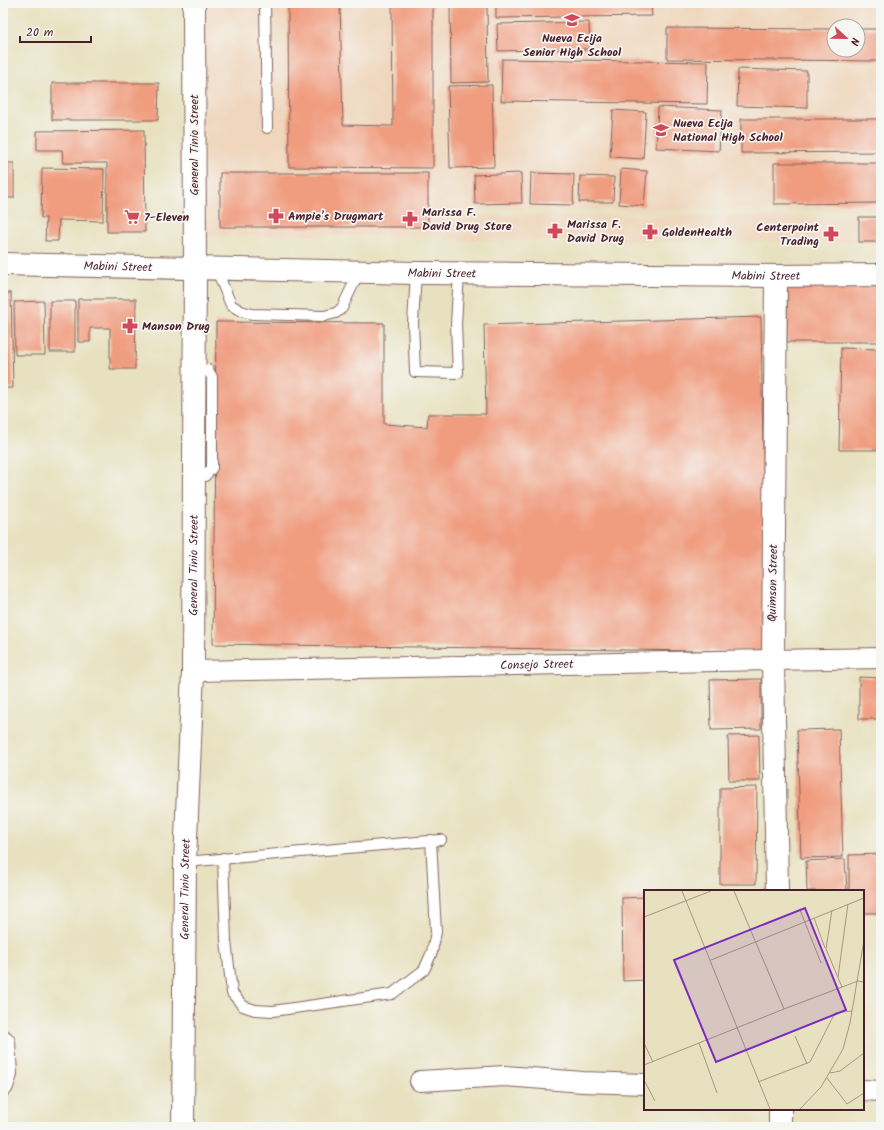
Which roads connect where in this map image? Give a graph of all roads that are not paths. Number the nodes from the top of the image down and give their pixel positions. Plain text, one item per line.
1 (194, 3) edge
2 (265, 3) edge
3 (267, 128) dead end
4 (3, 264) edge
5 (195, 268) junction
6 (216, 268) junction
7 (359, 272) junction
8 (416, 273) junction
9 (459, 274) junction
10 (881, 275) edge
11 (776, 276) junction
12 (881, 658) edge
13 (773, 660) junction
14 (193, 671) junction
15 (223, 858) junction
16 (185, 862) junction
17 (777, 890) edge
18 (3, 1040) edge
19 (420, 1081) dead end
20 (644, 1084) edge
21 (3, 1086) edge
22 (864, 1090) edge
23 (881, 1091) edge
24 (780, 1110) edge
25 (182, 1127) edge
26 (780, 1127) edge

1 - 5 street, General Tinio Street
2 - 3 lane
4 - 5 street, Mabini Street
5 - 6 street, Mabini Street
5 - 14 street, General Tinio Street
6 - 7 street, Mabini Street
6 - 7 lane
7 - 8 street, Mabini Street
8 - 9 street, Mabini Street
8 - 9 lane
9 - 11 street, Mabini Street
10 - 11 street, Mabini Street
11 - 13 street, Quimson Street
12 - 13 street, Consejo Street
13 - 14 street, Consejo Street
13 - 17 street, Quimson Street
14 - 16 street, General Tinio Street
15 - 15 lane
15 - 16 lane
16 - 25 street, General Tinio Street
18 - 21 street
19 - 20 street
22 - 23 street
24 - 26 street

